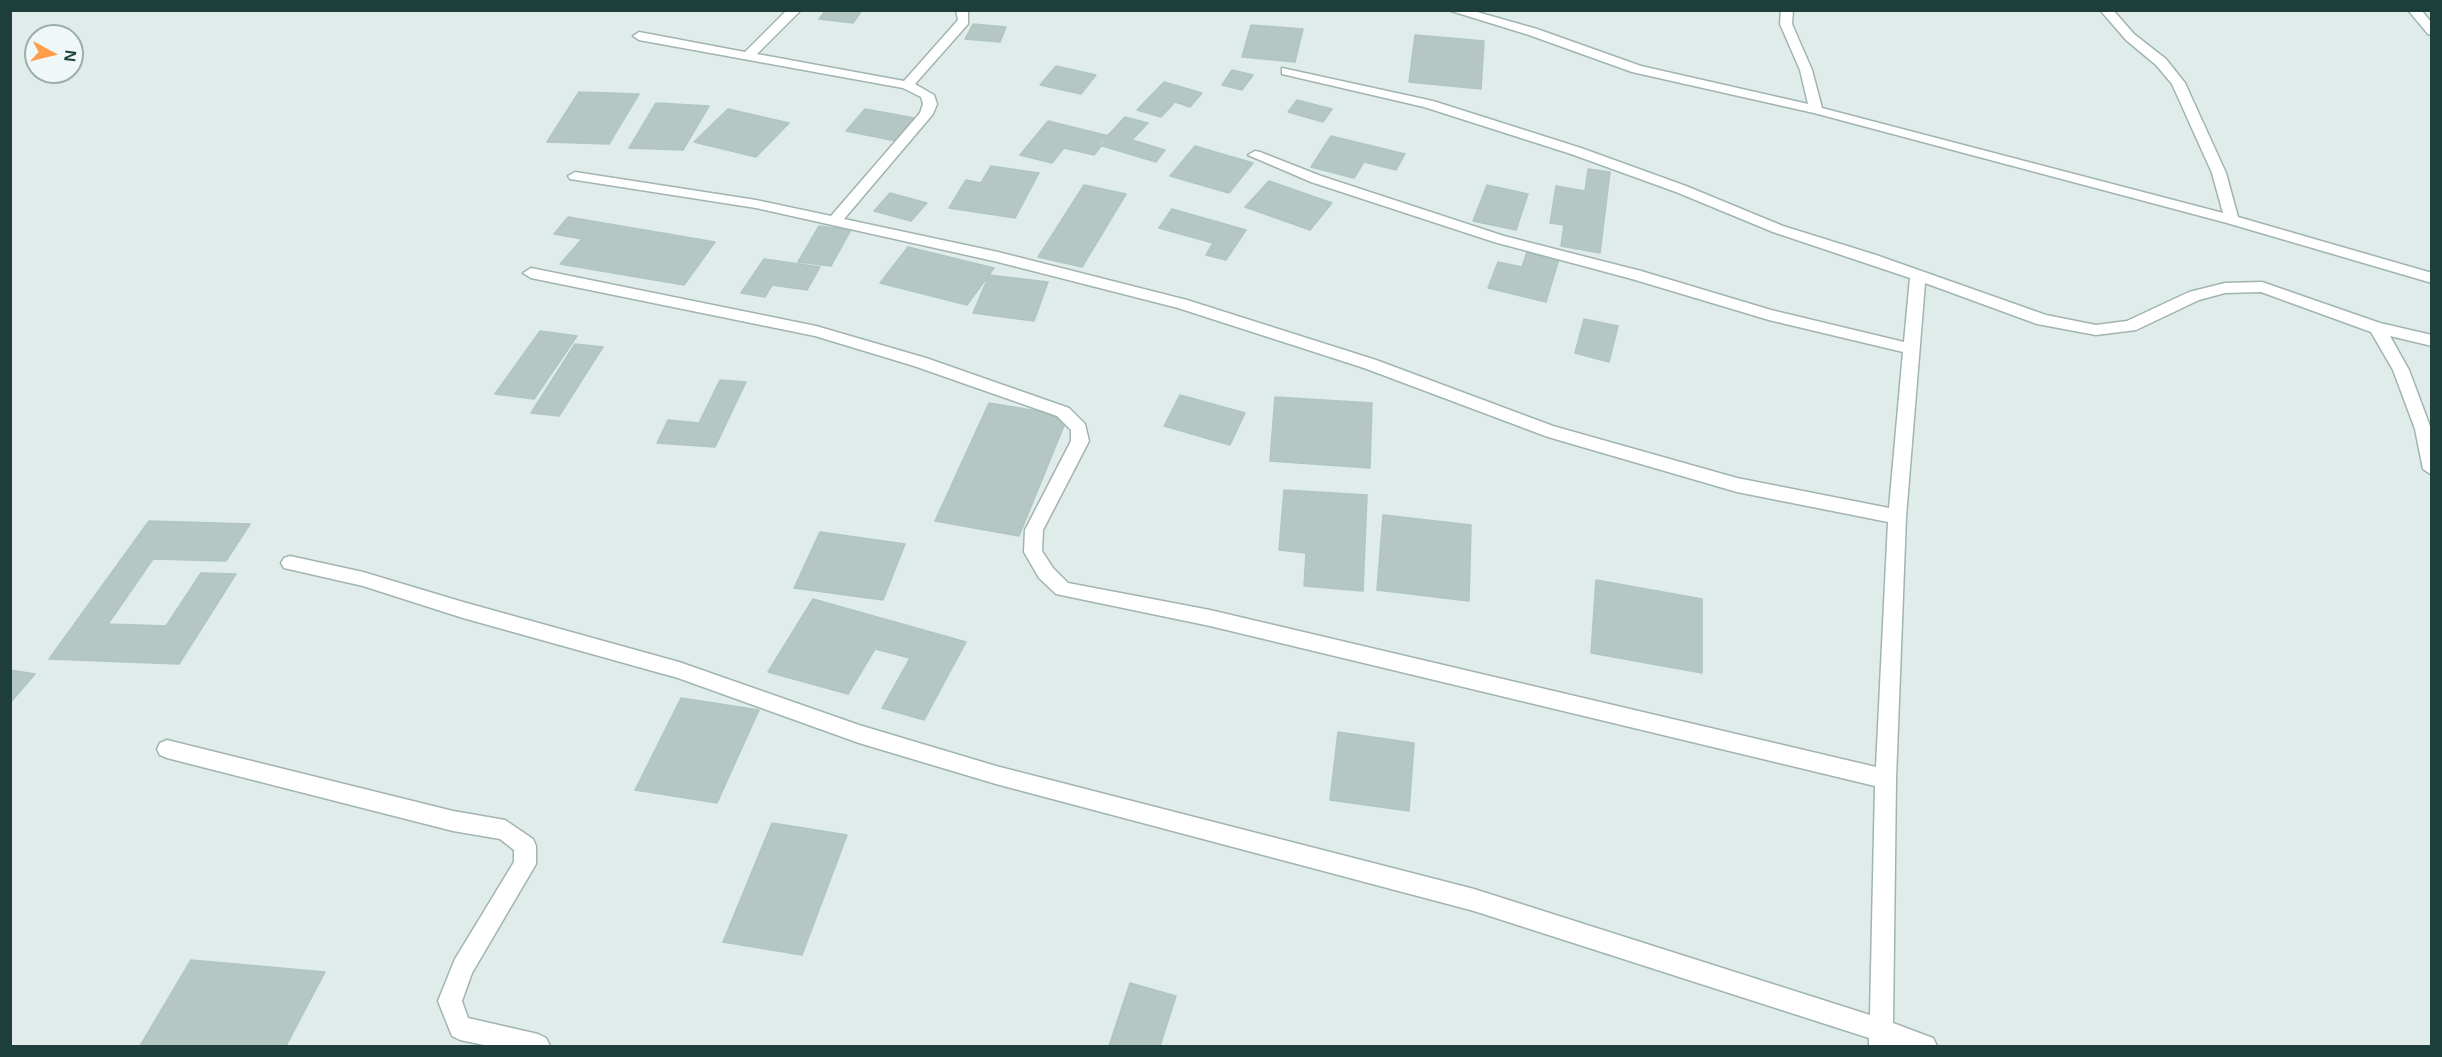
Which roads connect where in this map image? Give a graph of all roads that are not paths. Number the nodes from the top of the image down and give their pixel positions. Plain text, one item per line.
1 (795, 10) edge
2 (962, 10) edge
3 (1454, 10) edge
4 (1787, 10) edge
5 (2106, 10) edge
6 (2414, 10) edge
7 (2432, 31) edge
8 (639, 36) dead end
9 (749, 55) junction
10 (1287, 71) dead end
11 (907, 85) junction
12 (1815, 110) junction
13 (1255, 154) dead end
14 (575, 176) dead end
15 (2232, 220) junction
16 (834, 221) junction
17 (531, 273) dead end
18 (1918, 275) junction
19 (2432, 278) edge
20 (2378, 328) junction
21 (2432, 340) edge
22 (1912, 349) junction
23 (2432, 469) edge
24 (1897, 518) junction
25 (290, 564) dead end
26 (167, 749) dead end
27 (1886, 779) junction
28 (1881, 1038) edge
29 (538, 1047) edge
30 (1925, 1047) edge

1 - 9 street
2 - 11 street
3 - 12 street
4 - 12 street
5 - 15 street
6 - 7 street
8 - 9 street
9 - 11 street
10 - 18 street
11 - 16 street
12 - 15 street
13 - 22 street
14 - 16 street
15 - 19 street
16 - 24 street
17 - 27 street
18 - 20 street
18 - 22 street
20 - 21 street
20 - 23 street
22 - 24 street
24 - 27 street
25 - 28 street
26 - 29 street
27 - 28 street
28 - 30 street

